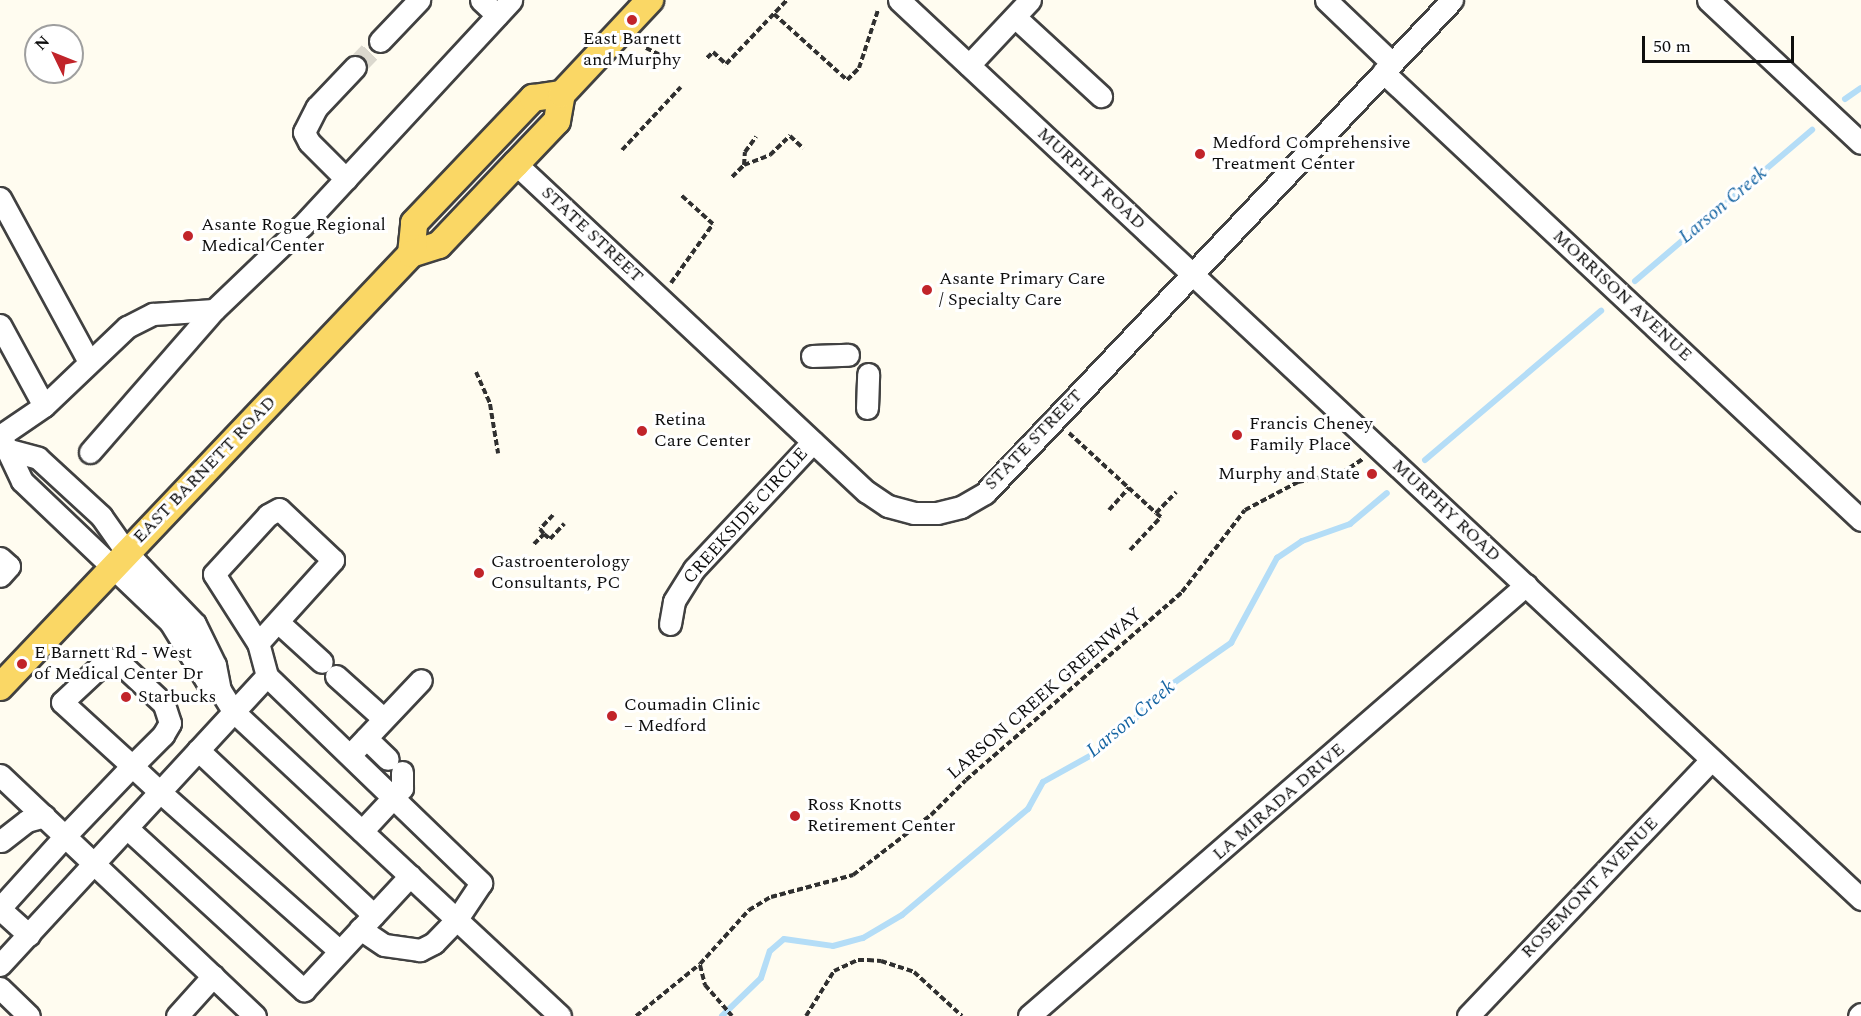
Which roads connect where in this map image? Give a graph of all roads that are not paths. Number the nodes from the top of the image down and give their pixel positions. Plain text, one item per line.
1 (419, 0) edge
2 (481, 0) edge
3 (650, 0) edge
4 (899, 0) edge
5 (1030, 0) edge
6 (1326, 0) edge
7 (1452, 0) edge
8 (1708, 0) edge
9 (504, 8) edge
10 (1015, 17) junction
11 (380, 41) tunnel mouth
12 (969, 65) junction
13 (355, 67) tunnel mouth
14 (1388, 67) junction
15 (562, 94) junction
16 (1101, 96) dead end
17 (1861, 143) edge
18 (516, 164) junction
19 (346, 179) junction
20 (0, 198) edge
21 (411, 254) junction
22 (1192, 274) junction
23 (214, 310) junction
24 (0, 325) edge
25 (848, 355) dead end
26 (812, 356) dead end
27 (89, 362) junction
28 (868, 374) dead end
29 (44, 406) junction
30 (867, 408) dead end
31 (3, 441) edge
32 (813, 442) junction
33 (90, 453) dead end
34 (1861, 520) edge
35 (0, 558) edge
36 (120, 561) junction
37 (0, 576) edge
38 (1526, 585) junction
39 (278, 622) junction
40 (670, 624) dead end
41 (258, 643) junction
42 (267, 676) junction
43 (421, 680) dead end
44 (0, 687) edge
45 (233, 711) junction
46 (384, 719) junction
47 (366, 738) junction
48 (198, 750) junction
49 (350, 755) junction
50 (1711, 760) junction
51 (132, 766) junction
52 (0, 775) edge
53 (160, 792) junction
54 (394, 797) junction
55 (44, 816) junction
56 (128, 829) junction
57 (362, 831) junction
58 (65, 836) junction
59 (2, 840) dead end
60 (95, 865) junction
61 (410, 876) junction
62 (1861, 898) edge
63 (0, 908) edge
64 (456, 919) junction
65 (367, 922) junction
66 (29, 935) junction
67 (340, 951) junction
68 (0, 965) edge
69 (213, 976) junction
70 (0, 988) edge
71 (29, 1016) edge
72 (177, 1016) edge
73 (255, 1016) edge
74 (560, 1016) edge
75 (1029, 1016) edge
76 (1468, 1016) edge

1 - 11 street
2 - 9 street
3 - 15 main road, EAST BARNETT ROAD
4 - 12 street, MURPHY ROAD
5 - 10 street
6 - 14 street, MORRISON AVENUE
7 - 14 street, STATE STREET
8 - 17 street
9 - 19 street
10 - 12 street
10 - 16 street
12 - 22 street, MURPHY ROAD
13 - 19 street
14 - 22 street, STATE STREET
14 - 34 street, MORRISON AVENUE
15 - 18 main road, EAST BARNETT ROAD
15 - 21 main road
18 - 21 main road, EAST BARNETT ROAD
18 - 32 street, STATE STREET
19 - 23 street
20 - 27 street
21 - 36 main road, EAST BARNETT ROAD
22 - 32 street, STATE STREET
22 - 38 street, MURPHY ROAD
23 - 27 street
23 - 33 street
24 - 29 street
25 - 26 street
27 - 29 street
28 - 30 street
29 - 31 street
31 - 36 street
31 - 36 street
32 - 40 street, CREEKSIDE CIRCLE
35 - 37 street
36 - 44 main road, EAST BARNETT ROAD
36 - 45 street
38 - 50 street, MURPHY ROAD
38 - 75 street, LA MIRADA DRIVE
39 - 41 street
39 - 41 street
39 - 46 street
41 - 42 street
42 - 45 street
42 - 49 street
43 - 46 street
45 - 48 street
45 - 57 street
46 - 47 street
47 - 49 street
47 - 54 street
48 - 53 street
48 - 65 street
49 - 54 street
50 - 62 street, MURPHY ROAD
50 - 76 street, ROSEMONT AVENUE
51 - 51 street
51 - 53 street
51 - 58 street
52 - 55 street
53 - 56 street
53 - 67 street
54 - 57 street
54 - 64 street
55 - 58 street
55 - 59 street
56 - 60 street
56 - 67 street
57 - 61 street
58 - 60 street
58 - 63 street
60 - 66 street
60 - 69 street
61 - 64 street
61 - 65 street
63 - 66 street
64 - 65 street
64 - 74 street
65 - 67 street
66 - 68 street
69 - 72 street
69 - 73 street
70 - 71 street

